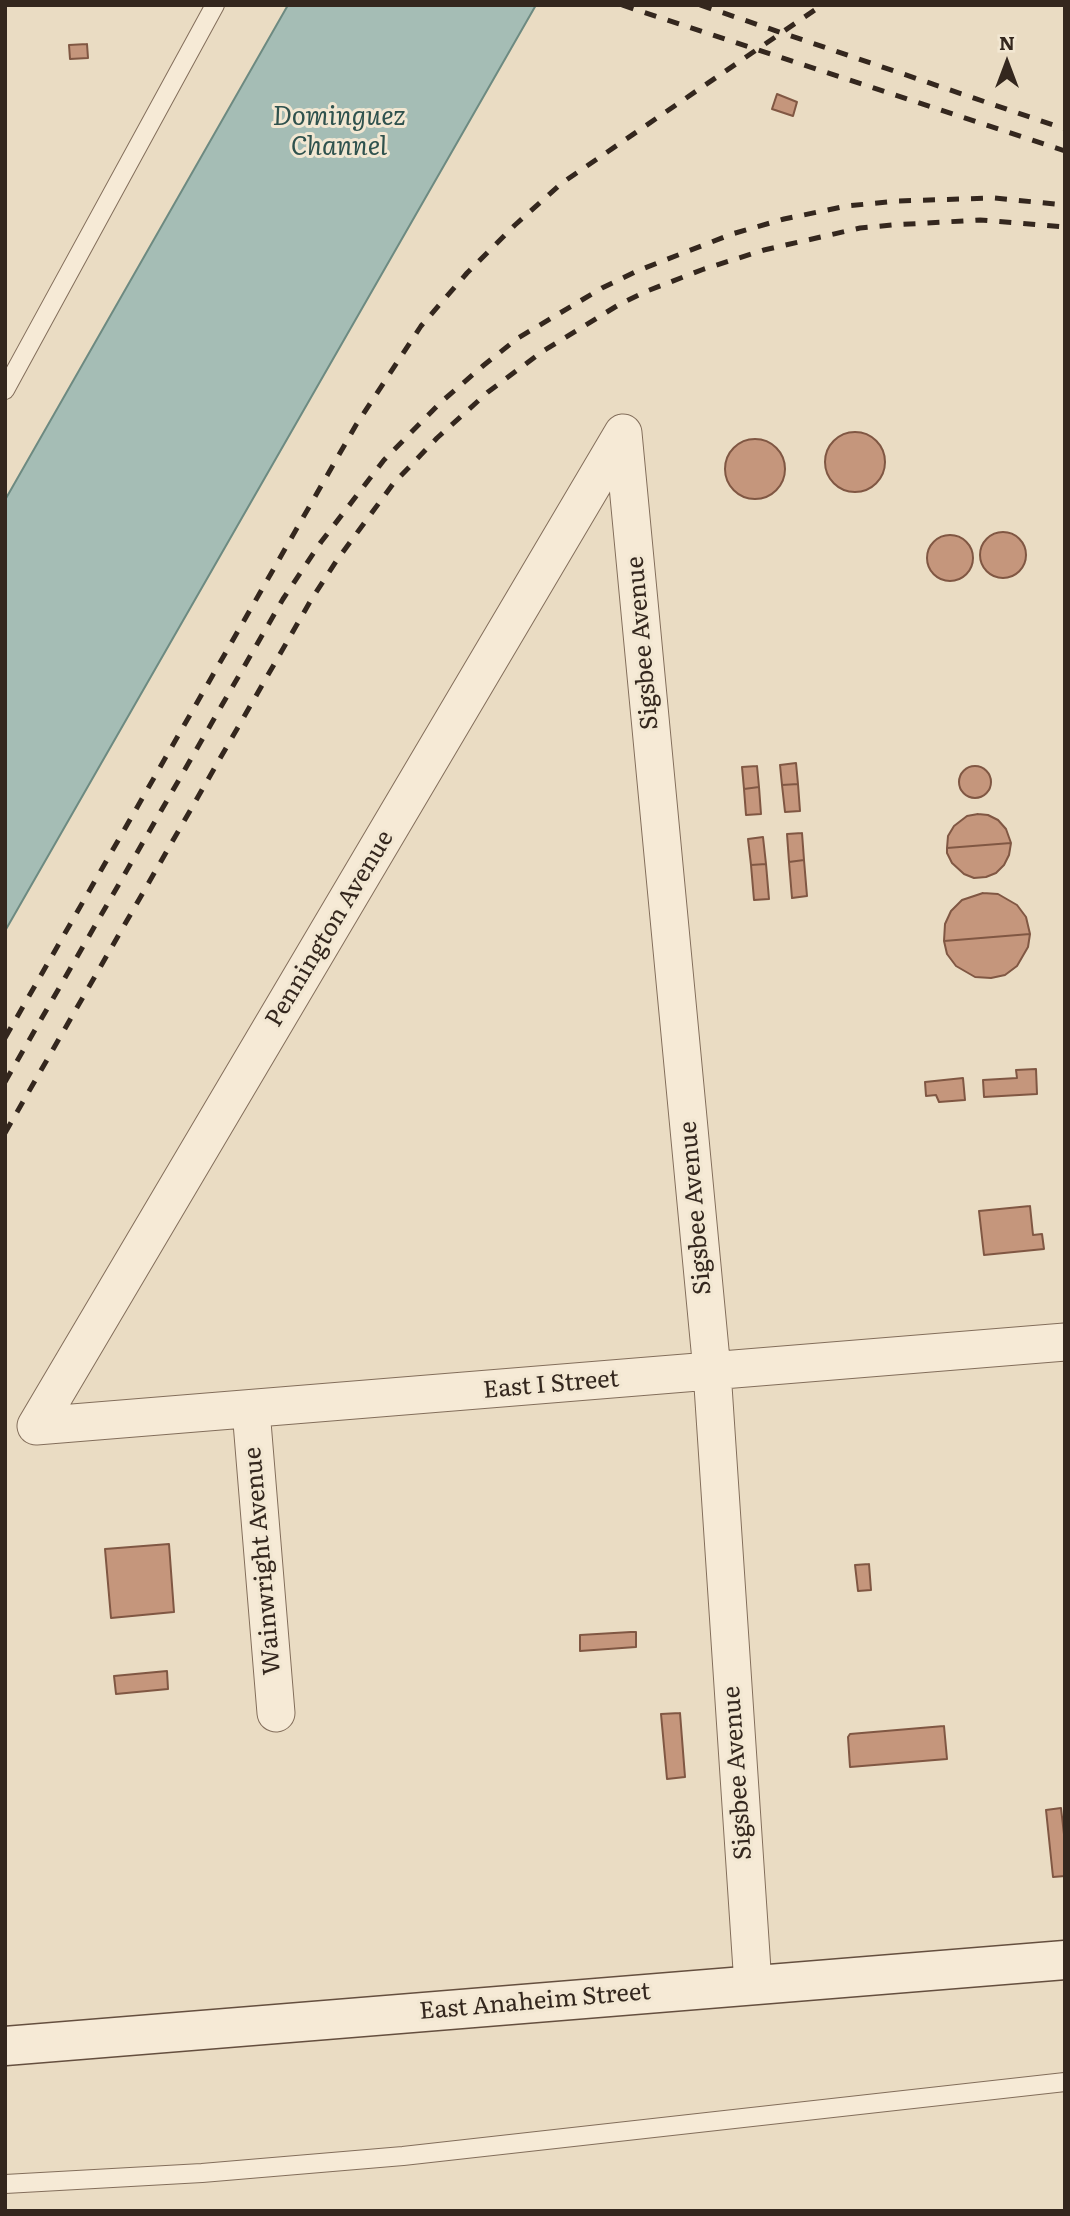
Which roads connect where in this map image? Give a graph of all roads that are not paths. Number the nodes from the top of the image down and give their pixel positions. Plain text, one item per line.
1 (215, 5) edge
2 (5, 390) edge
3 (623, 433) joint
4 (1065, 1342) edge
5 (712, 1371) junction
6 (251, 1410) junction
7 (36, 1426) joint
8 (276, 1713) dead end
9 (1065, 1960) edge
10 (752, 1984) junction
11 (5, 2046) edge
12 (1065, 2082) edge
13 (5, 2184) edge

1 - 2 lane
3 - 5 street, Sigsbee Avenue
3 - 7 street, Pennington Avenue
4 - 5 street, East I Street
5 - 6 street, East I Street
5 - 10 street, Sigsbee Avenue
6 - 7 street, East I Street
6 - 8 street, Wainwright Avenue
9 - 10 main road, East Anaheim Street
10 - 11 main road, East Anaheim Street
12 - 13 lane

